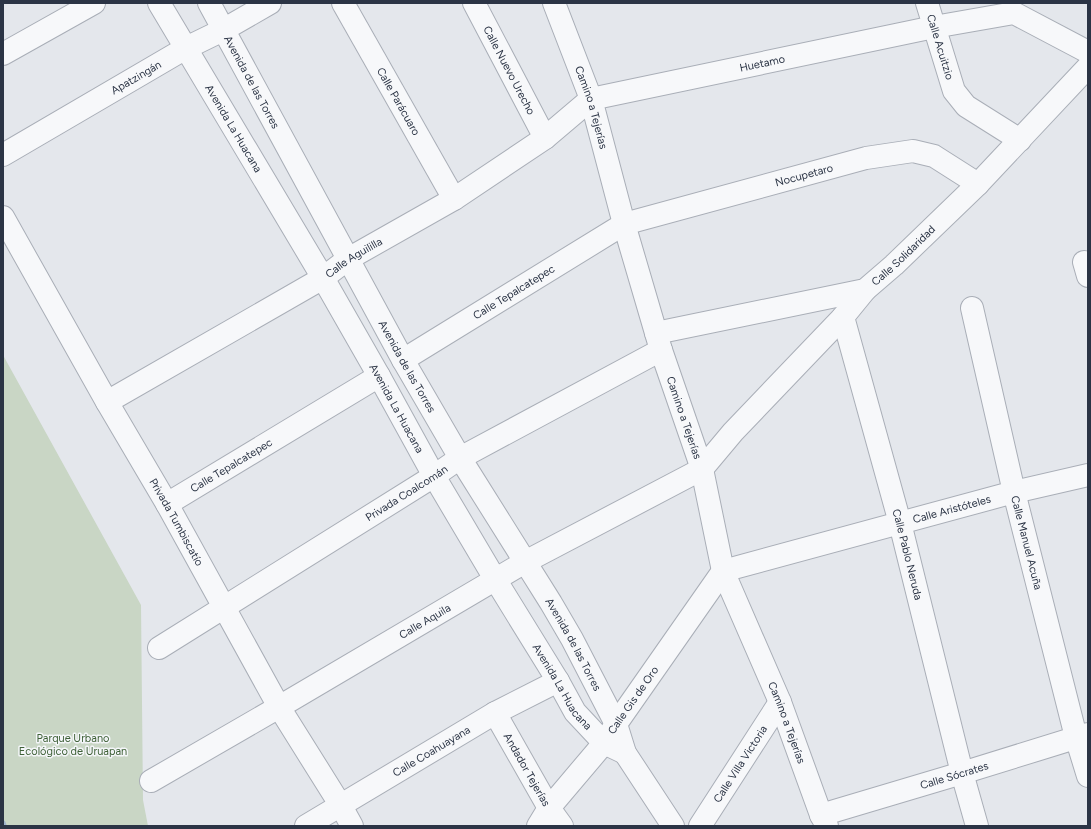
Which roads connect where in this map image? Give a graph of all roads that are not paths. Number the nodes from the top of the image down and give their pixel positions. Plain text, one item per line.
1 (94, 3) edge
2 (159, 3) edge
3 (208, 3) edge
4 (270, 3) edge
5 (343, 3) edge
6 (474, 3) edge
7 (554, 3) edge
8 (927, 3) edge
9 (934, 27) junction
10 (223, 30) junction
11 (186, 48) junction
12 (1088, 52) edge
13 (3, 54) edge
14 (1088, 68) edge
15 (590, 99) junction
16 (544, 138) junction
17 (1020, 140) junction
18 (3, 155) edge
19 (978, 184) junction
20 (454, 199) junction
21 (3, 217) edge
22 (624, 224) junction
23 (348, 259) junction
24 (322, 278) junction
25 (865, 290) junction
26 (972, 308) dead end
27 (843, 317) junction
28 (658, 341) junction
29 (403, 360) junction
30 (378, 376) junction
31 (107, 402) junction
32 (460, 458) junction
33 (702, 468) junction
34 (1088, 475) edge
35 (434, 476) junction
36 (1014, 492) junction
37 (167, 504) junction
38 (900, 523) junction
39 (525, 562) junction
40 (723, 571) junction
41 (495, 579) junction
42 (224, 607) junction
43 (159, 648) dead end
44 (558, 681) junction
45 (780, 702) junction
46 (279, 707) junction
47 (495, 713) junction
48 (616, 724) junction
49 (1082, 735) edge
50 (604, 743) junction
51 (625, 753) junction
52 (962, 773) junction
53 (1088, 776) edge
54 (151, 781) dead end
55 (341, 806) junction
56 (550, 808) junction
57 (824, 821) edge
58 (306, 826) edge
59 (352, 826) edge
60 (538, 826) edge
61 (562, 826) edge
62 (673, 826) edge
63 (700, 826) edge
64 (977, 826) edge

1 - 13 street
2 - 11 street
3 - 10 street, Avenida de las Torres
4 - 10 street, Apatzingán
5 - 20 street, Calle Parácuaro
6 - 16 street, Calle Nuevo Urecho
7 - 15 street, Camino a Tejerías
8 - 9 street, Calle Acuitzio
9 - 12 street, Huetamo
9 - 15 street, Huetamo
9 - 17 street, Calle Acuitzio
10 - 11 street, Apatzingán
10 - 23 street, Avenida de las Torres
11 - 18 street, Apatzingán
11 - 24 street, Avenida La Huacana
14 - 17 street, Calle Solidaridad
15 - 16 street, Calle Aguililla
15 - 22 street, Camino a Tejerías
16 - 20 street, Calle Aguililla
17 - 19 street, Calle Solidaridad
19 - 22 street, Nocupetaro
19 - 25 street, Calle Solidaridad
20 - 23 street, Calle Aguililla
21 - 31 street, Privada Tumbiscatío
22 - 28 street, Camino a Tejerías
22 - 29 street, Calle Tepalcatepec
23 - 24 street, Calle Aguililla
23 - 29 street, Avenida de las Torres
24 - 30 street, Avenida La Huacana
24 - 31 street, Calle Aguililla
25 - 27 street
25 - 28 street, Calle Solidaridad
26 - 36 street, Calle Manuel Acuña
27 - 33 street
27 - 38 street, Calle Pablo Neruda
28 - 32 street, Privada Coalcomán
28 - 33 street, Camino a Tejerías
29 - 32 street, Avenida de las Torres
30 - 35 street, Avenida La Huacana
30 - 37 street, Calle Tepalcatepec
31 - 37 street, Privada Tumbiscatío
32 - 35 street, Privada Coalcomán
32 - 39 street, Avenida de las Torres
33 - 39 street, Calle Aquila
33 - 40 street, Camino a Tejerías
34 - 36 street, Calle Aristóteles
35 - 41 street, Avenida La Huacana
35 - 42 street, Privada Coalcomán
36 - 38 street, Calle Aristóteles
36 - 49 street, Calle Manuel Acuña
37 - 42 street, Privada Tumbiscatío
38 - 40 street, Calle Aristóteles
38 - 52 street, Calle Pablo Neruda
39 - 41 street, Calle Aquila
39 - 48 street, Avenida de las Torres
40 - 45 street, Camino a Tejerías
40 - 48 street, Calle Gis de Oro
41 - 44 street, Avenida La Huacana
41 - 46 street, Calle Aquila
42 - 43 street, Privada Coalcomán
42 - 46 street, Privada Tumbiscatío
44 - 47 street, Calle Coahuayana
44 - 50 street, Avenida La Huacana
45 - 57 street, Camino a Tejerías
45 - 63 street, Calle Villa Victoria
46 - 54 street, Calle Aquila
46 - 55 street, Privada Tumbiscatío
47 - 55 street, Calle Coahuayana
47 - 56 street, Andador Tejerías
48 - 50 street, Calle Gis de Oro
48 - 51 street
49 - 52 street, Calle Sócrates
49 - 53 street, Calle Manuel Acuña
50 - 51 street, Avenida La Huacana
50 - 56 street, Calle Gis de Oro
51 - 62 street
52 - 57 street, Calle Sócrates
52 - 64 street, Calle Pablo Neruda
55 - 58 street, Calle Coahuayana
55 - 59 street, Privada Tumbiscatío
56 - 60 street, Calle Gis de Oro
56 - 61 street, Andador Tejerías

